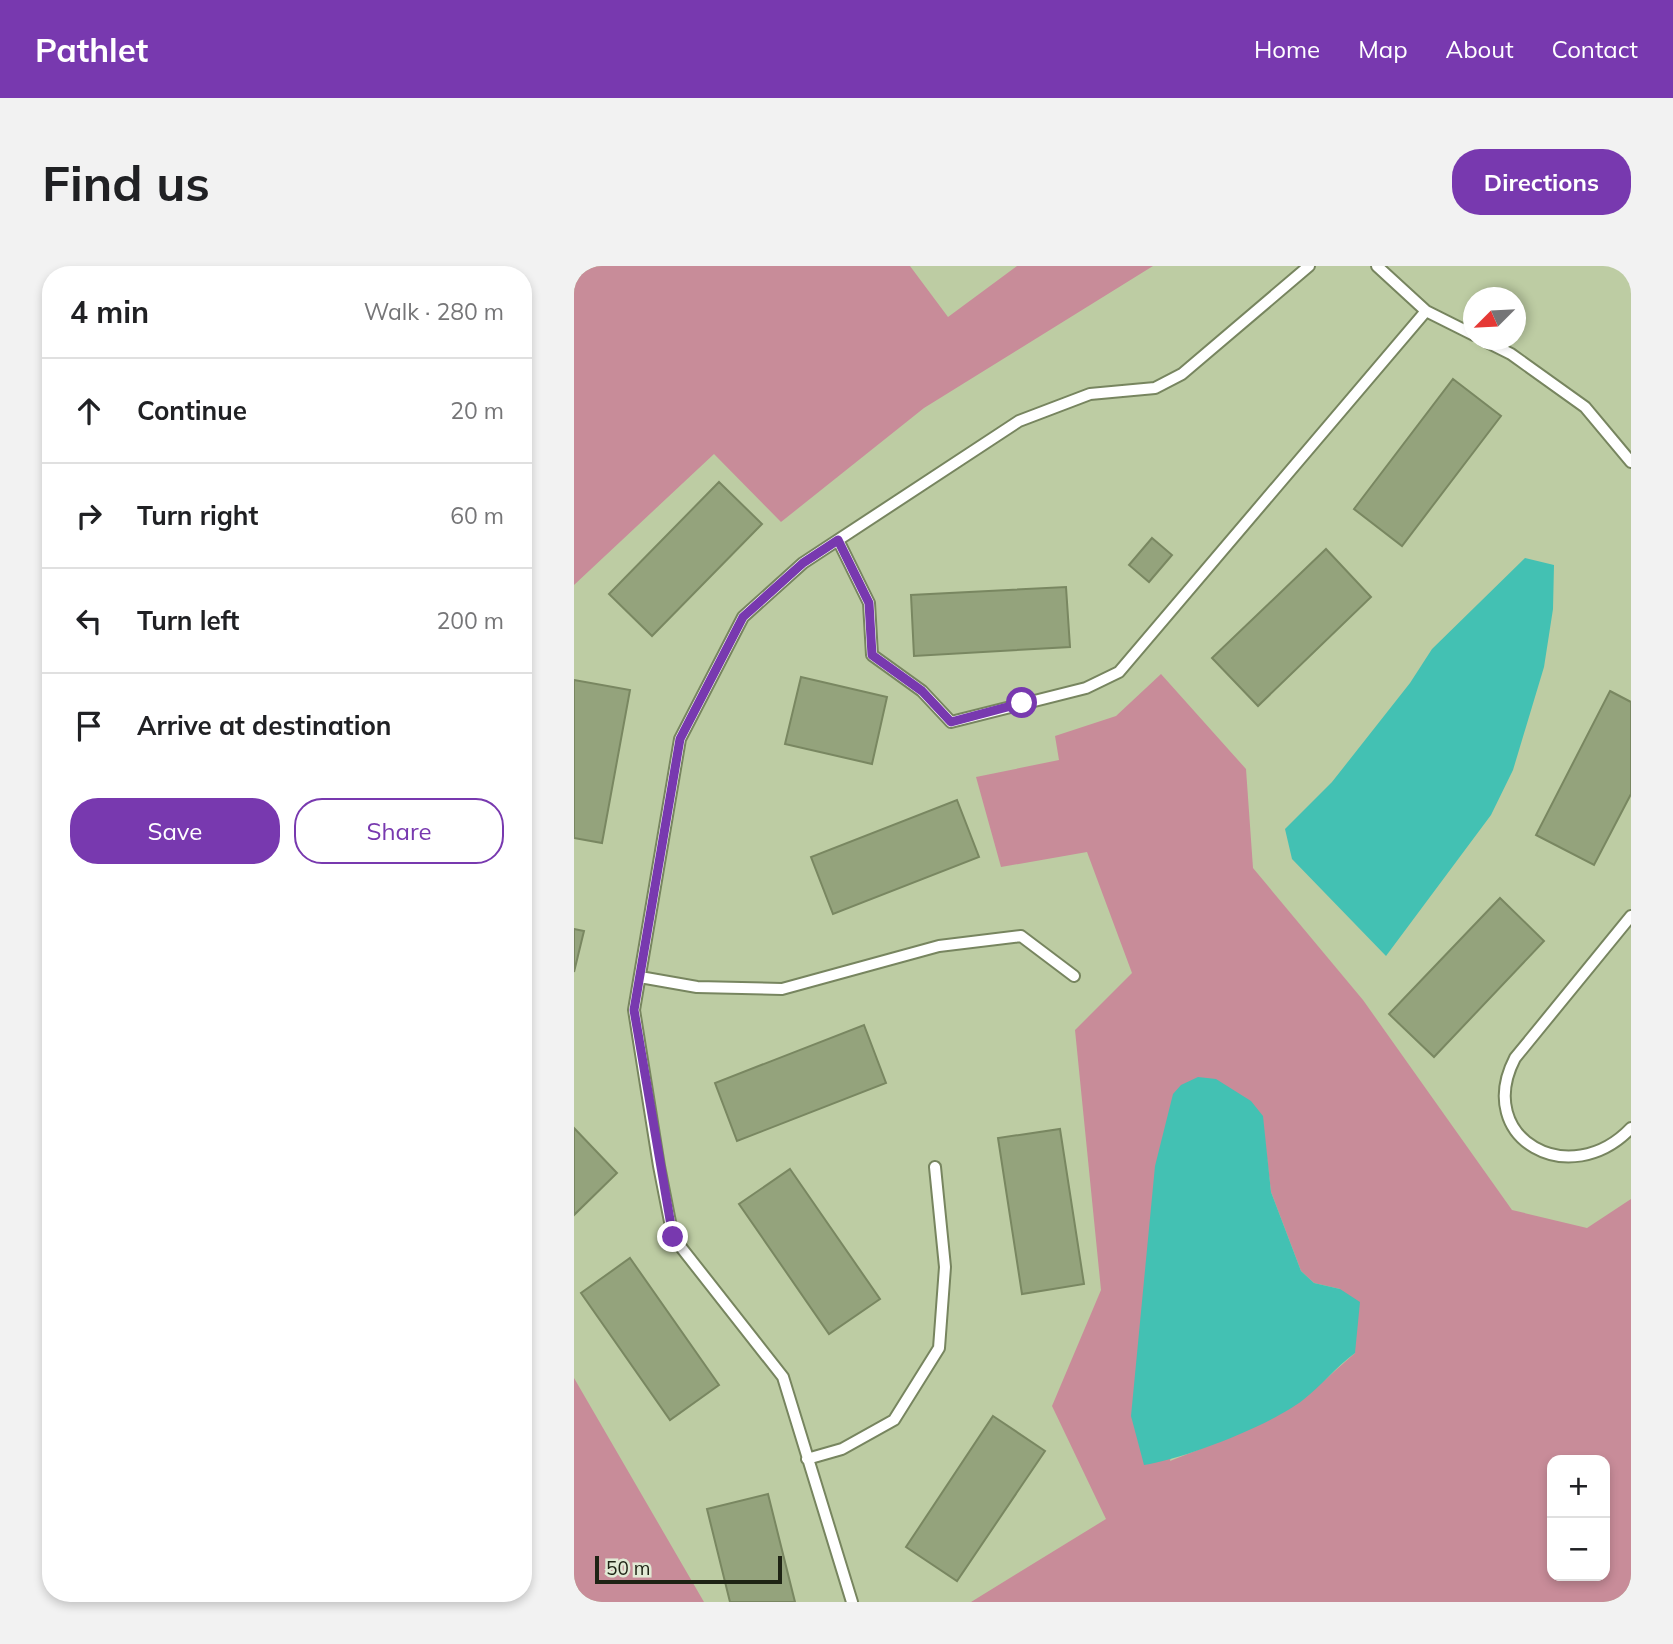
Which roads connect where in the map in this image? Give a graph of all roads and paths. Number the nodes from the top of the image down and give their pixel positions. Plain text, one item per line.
1 (1309, 266) edge
2 (1377, 266) edge
3 (1426, 311) junction
4 (1463, 330) edge
5 (1503, 350) edge
6 (1631, 462) edge
7 (838, 540) junction
8 (1631, 916) edge
9 (1631, 927) edge
10 (1074, 976) dead end
11 (640, 977) junction
12 (1631, 1128) edge
13 (935, 1167) dead end
14 (807, 1459) junction
15 (852, 1602) edge

1 - 7 lane
2 - 3 lane
3 - 4 lane
3 - 7 lane
5 - 6 lane
7 - 11 lane
8 - 9 lane
8 - 12 lane
10 - 11 lane
11 - 14 lane
13 - 14 lane
14 - 15 lane

